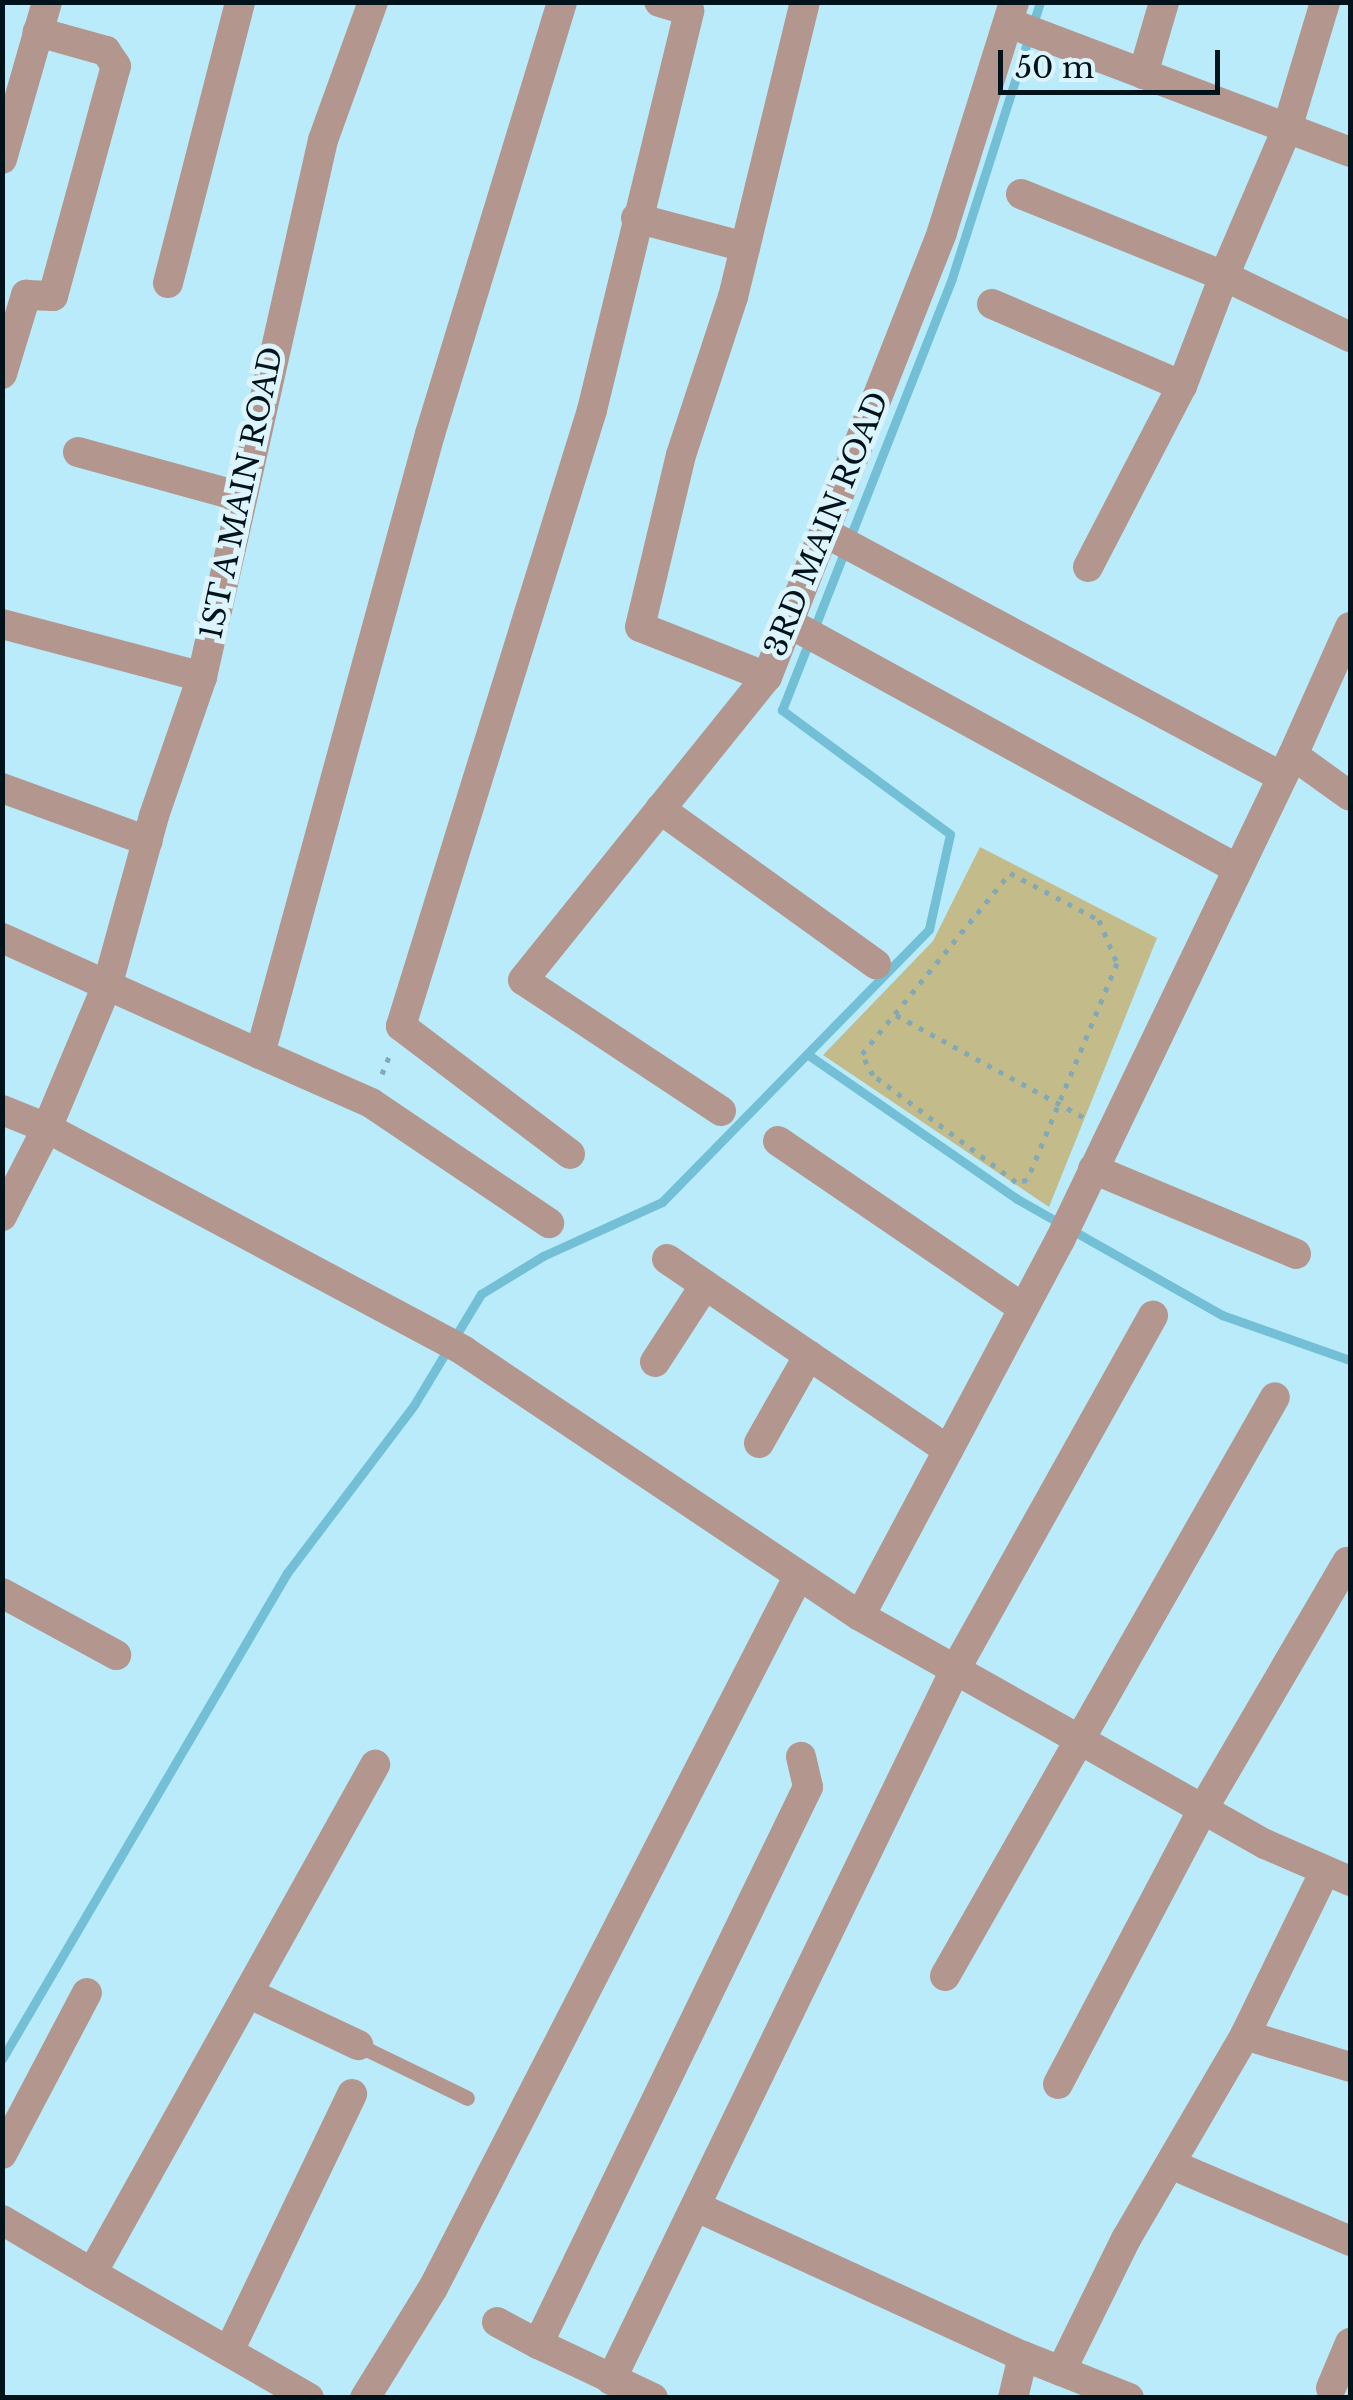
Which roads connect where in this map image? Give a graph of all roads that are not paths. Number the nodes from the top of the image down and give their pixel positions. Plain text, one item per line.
1 (240, 2) edge
2 (372, 2) edge
3 (562, 2) edge
4 (659, 2) edge
5 (805, 2) edge
6 (1164, 2) edge
7 (1325, 2) edge
8 (690, 7) edge
9 (43, 17) edge
10 (1021, 22) edge
11 (1143, 74) junction
12 (1286, 129) junction
13 (1350, 152) edge
14 (2, 159) edge
15 (1020, 194) dead end
16 (636, 218) junction
17 (745, 247) junction
18 (1224, 276) junction
19 (168, 282) dead end
20 (14, 288) edge
21 (992, 304) dead end
22 (1350, 337) edge
23 (2, 374) edge
24 (1182, 386) junction
25 (78, 452) dead end
26 (238, 496) junction
27 (824, 532) junction
28 (1088, 567) dead end
29 (789, 623) junction
30 (2, 624) edge
31 (1350, 628) edge
32 (202, 677) junction
33 (766, 678) junction
34 (1287, 766) junction
35 (2, 788) edge
36 (1350, 796) edge
37 (660, 810) junction
38 (148, 841) junction
39 (1238, 869) junction
40 (2, 938) edge
41 (876, 964) dead end
42 (108, 983) junction
43 (260, 1054) junction
44 (2, 1110) edge
45 (721, 1111) dead end
46 (46, 1128) junction
47 (778, 1141) dead end
48 (570, 1154) dead end
49 (1094, 1169) junction
50 (2, 1216) edge
51 (549, 1223) dead end
52 (1296, 1254) dead end
53 (666, 1259) dead end
54 (705, 1284) junction
55 (1024, 1308) junction
56 (1153, 1315) dead end
57 (808, 1356) junction
58 (654, 1362) dead end
59 (1275, 1397) dead end
60 (759, 1443) dead end
61 (948, 1450) junction
62 (1348, 1562) dead end
63 (797, 1580) junction
64 (2, 1593) edge
65 (860, 1616) junction
66 (116, 1655) dead end
67 (955, 1670) junction
68 (1080, 1738) junction
69 (801, 1757) dead end
70 (375, 1765) dead end
71 (1204, 1807) junction
72 (1337, 1877) edge
73 (945, 1976) dead end
74 (87, 1992) dead end
75 (248, 1993) junction
76 (1245, 2036) junction
77 (358, 2045) joint
78 (1350, 2067) edge
79 (1058, 2084) dead end
80 (352, 2094) dead end
81 (467, 2098) dead end
82 (2, 2154) edge
83 (1172, 2166) junction
84 (698, 2207) junction
85 (2, 2220) edge
86 (1350, 2241) edge
87 (92, 2273) junction
88 (496, 2322) dead end
89 (538, 2344) junction
90 (1350, 2344) edge
91 (229, 2351) junction
92 (1024, 2356) junction
93 (1061, 2371) junction
94 (610, 2380) junction
95 (1331, 2388) dead end
96 (309, 2398) edge
97 (364, 2398) edge
98 (653, 2398) edge
99 (1014, 2398) edge
100 (1129, 2398) edge

1 - 19 street
2 - 26 street, 1ST A MAIN ROAD
3 - 43 street
4 - 8 street
5 - 17 street
6 - 11 street
7 - 12 street
8 - 16 street
9 - 14 street
9 - 20 street
10 - 11 street
10 - 27 street, 3RD MAIN ROAD
11 - 12 street
12 - 13 street
12 - 18 street
15 - 18 street
16 - 17 street
16 - 48 street
17 - 33 street
18 - 22 street
18 - 24 street
20 - 23 street
21 - 24 street
24 - 28 street
25 - 26 street
26 - 32 street, 1ST A MAIN ROAD
27 - 29 street, 3RD MAIN ROAD
27 - 34 street
29 - 33 street, 3RD MAIN ROAD
29 - 39 street
30 - 32 street
31 - 34 street
32 - 38 street, 1ST A MAIN ROAD
33 - 37 street, 3RD MAIN ROAD
34 - 36 street
34 - 39 street
35 - 38 street
37 - 41 street
37 - 45 street, 3RD MAIN ROAD
38 - 42 street, 1ST A MAIN ROAD
39 - 49 street
40 - 42 street
42 - 43 street
42 - 46 street, 1ST A MAIN ROAD
43 - 51 street
44 - 46 street
46 - 50 street, 1ST A MAIN ROAD
46 - 63 street
47 - 55 street
49 - 52 street
49 - 55 street
53 - 54 street
54 - 57 street
54 - 58 street
55 - 61 street
56 - 67 street
57 - 60 street
57 - 61 street
59 - 68 street
61 - 65 street
62 - 71 street
63 - 65 street
63 - 97 street
64 - 66 street
65 - 67 street
67 - 68 street
67 - 84 street
68 - 71 street
68 - 73 street
69 - 89 street
70 - 75 street
71 - 72 street
71 - 79 street
72 - 76 street
74 - 82 street
75 - 77 street
75 - 87 street
76 - 78 street
76 - 83 street
77 - 81 lane
80 - 91 street
83 - 86 street
83 - 93 street
84 - 92 street
84 - 94 street
85 - 87 street
87 - 91 street
88 - 89 street
89 - 94 street
90 - 95 street
91 - 96 street
92 - 93 street
92 - 99 street
93 - 100 street
94 - 98 street

